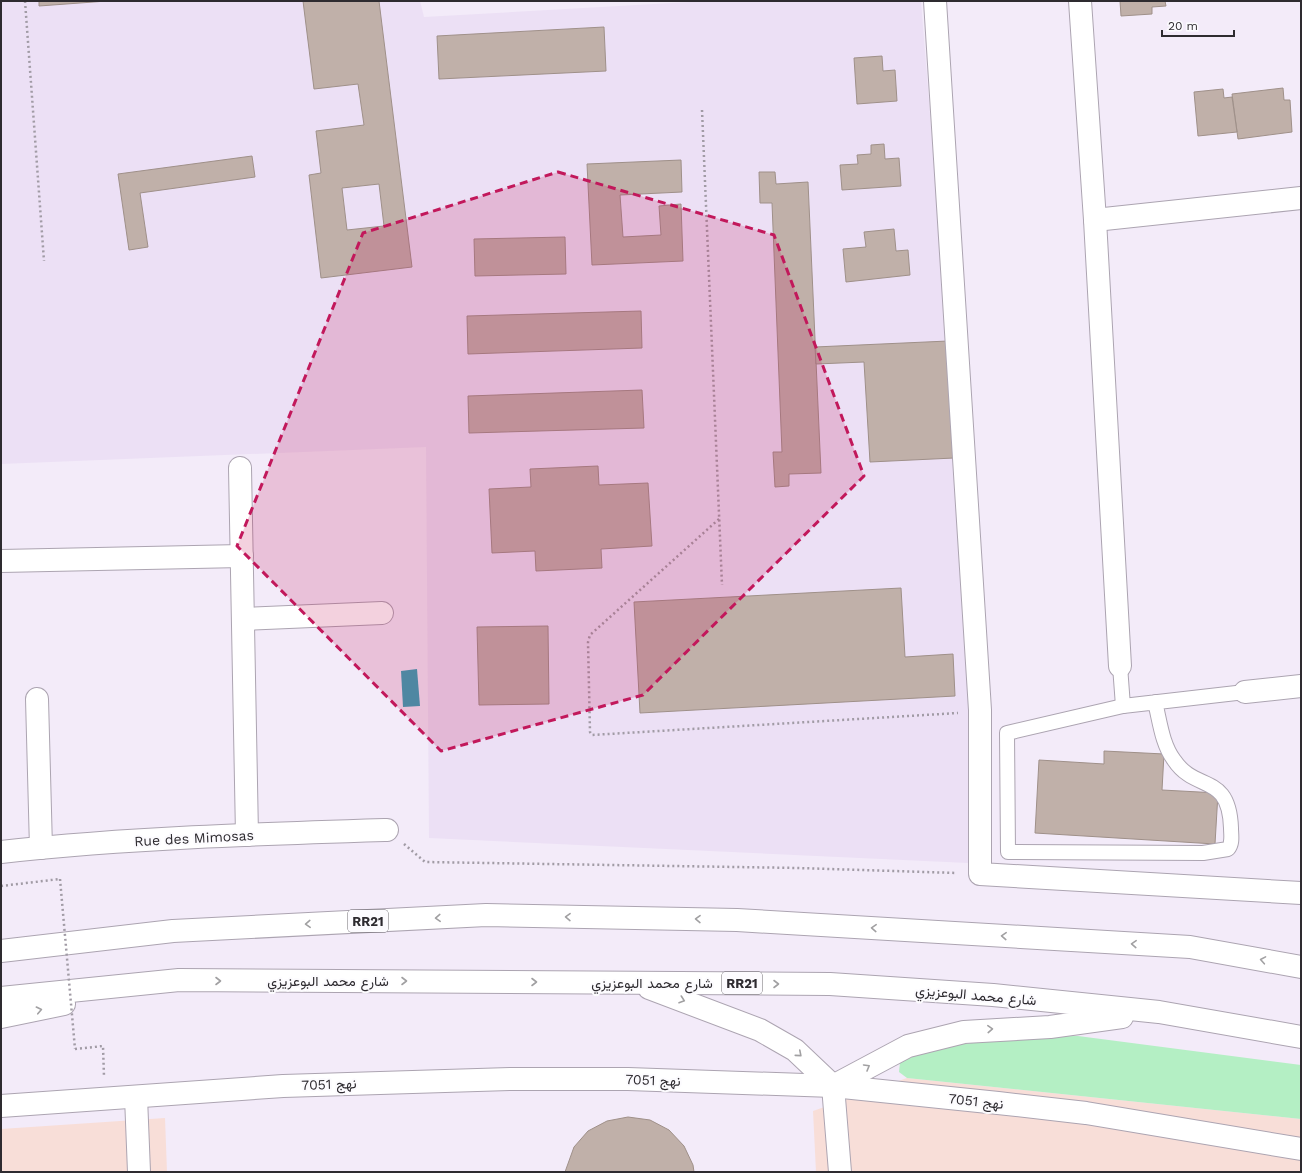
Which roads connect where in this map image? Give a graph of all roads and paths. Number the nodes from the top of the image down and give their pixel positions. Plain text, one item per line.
1 (25, 1) edge
2 (935, 1) edge
3 (1080, 1) edge
4 (702, 110) dead end
5 (1301, 198) edge
6 (1095, 220) junction
7 (44, 260) dead end
8 (240, 468) dead end
9 (719, 519) junction
10 (242, 556) junction
11 (1, 561) edge
12 (722, 584) dead end
13 (382, 613) dead end
14 (243, 619) junction
15 (1120, 666) joint
16 (1301, 686) edge
17 (1245, 692) joint
18 (37, 700) dead end
19 (1155, 702) junction
20 (1123, 706) junction
21 (980, 710) junction
22 (387, 830) joint
23 (247, 835) junction
24 (41, 848) junction
25 (1, 852) edge
26 (980, 874) junction
27 (1, 886) edge
28 (1301, 893) edge
29 (174, 931) junction
30 (1, 938) edge
31 (1, 951) edge
32 (1301, 967) edge
33 (179, 980) junction
34 (631, 982) junction
35 (1, 998) edge
36 (1159, 1012) junction
37 (1, 1018) edge
38 (1301, 1037) edge
39 (833, 1086) junction
40 (136, 1097) junction
41 (105, 1099) junction
42 (1, 1106) edge
43 (1301, 1149) edge
44 (139, 1172) edge
45 (840, 1172) edge

1 - 7 path
2 - 21 main road
3 - 6 main road
4 - 9 path
5 - 6 main road
6 - 15 main road
8 - 10 main road
9 - 12 path
9 - 21 path
10 - 11 main road
10 - 14 main road
13 - 14 main road
14 - 23 main road
15 - 20 lane
16 - 17 main road
17 - 19 lane
18 - 24 main road
19 - 20 lane
19 - 20 lane
21 - 26 main road
22 - 23 main road, Rue des Mimosas
22 - 26 path
23 - 24 main road, Rue des Mimosas
24 - 25 main road, Rue des Mimosas
26 - 28 main road
27 - 41 path, bridge
29 - 30 main road
29 - 31 main road, RR21
32 -> 29 main road, RR21
33 -> 34 main road, شارع محمد البوعزيزي / RR21
33 - 35 main road, شارع محمد البوعزيزي / RR21
37 -> 33 main road
34 -> 36 main road, شارع محمد البوعزيزي / RR21
34 -> 39 main road
36 - 38 main road, شارع محمد البوعزيزي / RR21
39 -> 36 main road
39 - 40 main road, نهج 7051
39 - 43 main road, نهج 7051
39 - 45 main road
40 - 41 main road, نهج 7051
40 - 44 main road
41 - 42 main road, نهج 7051

